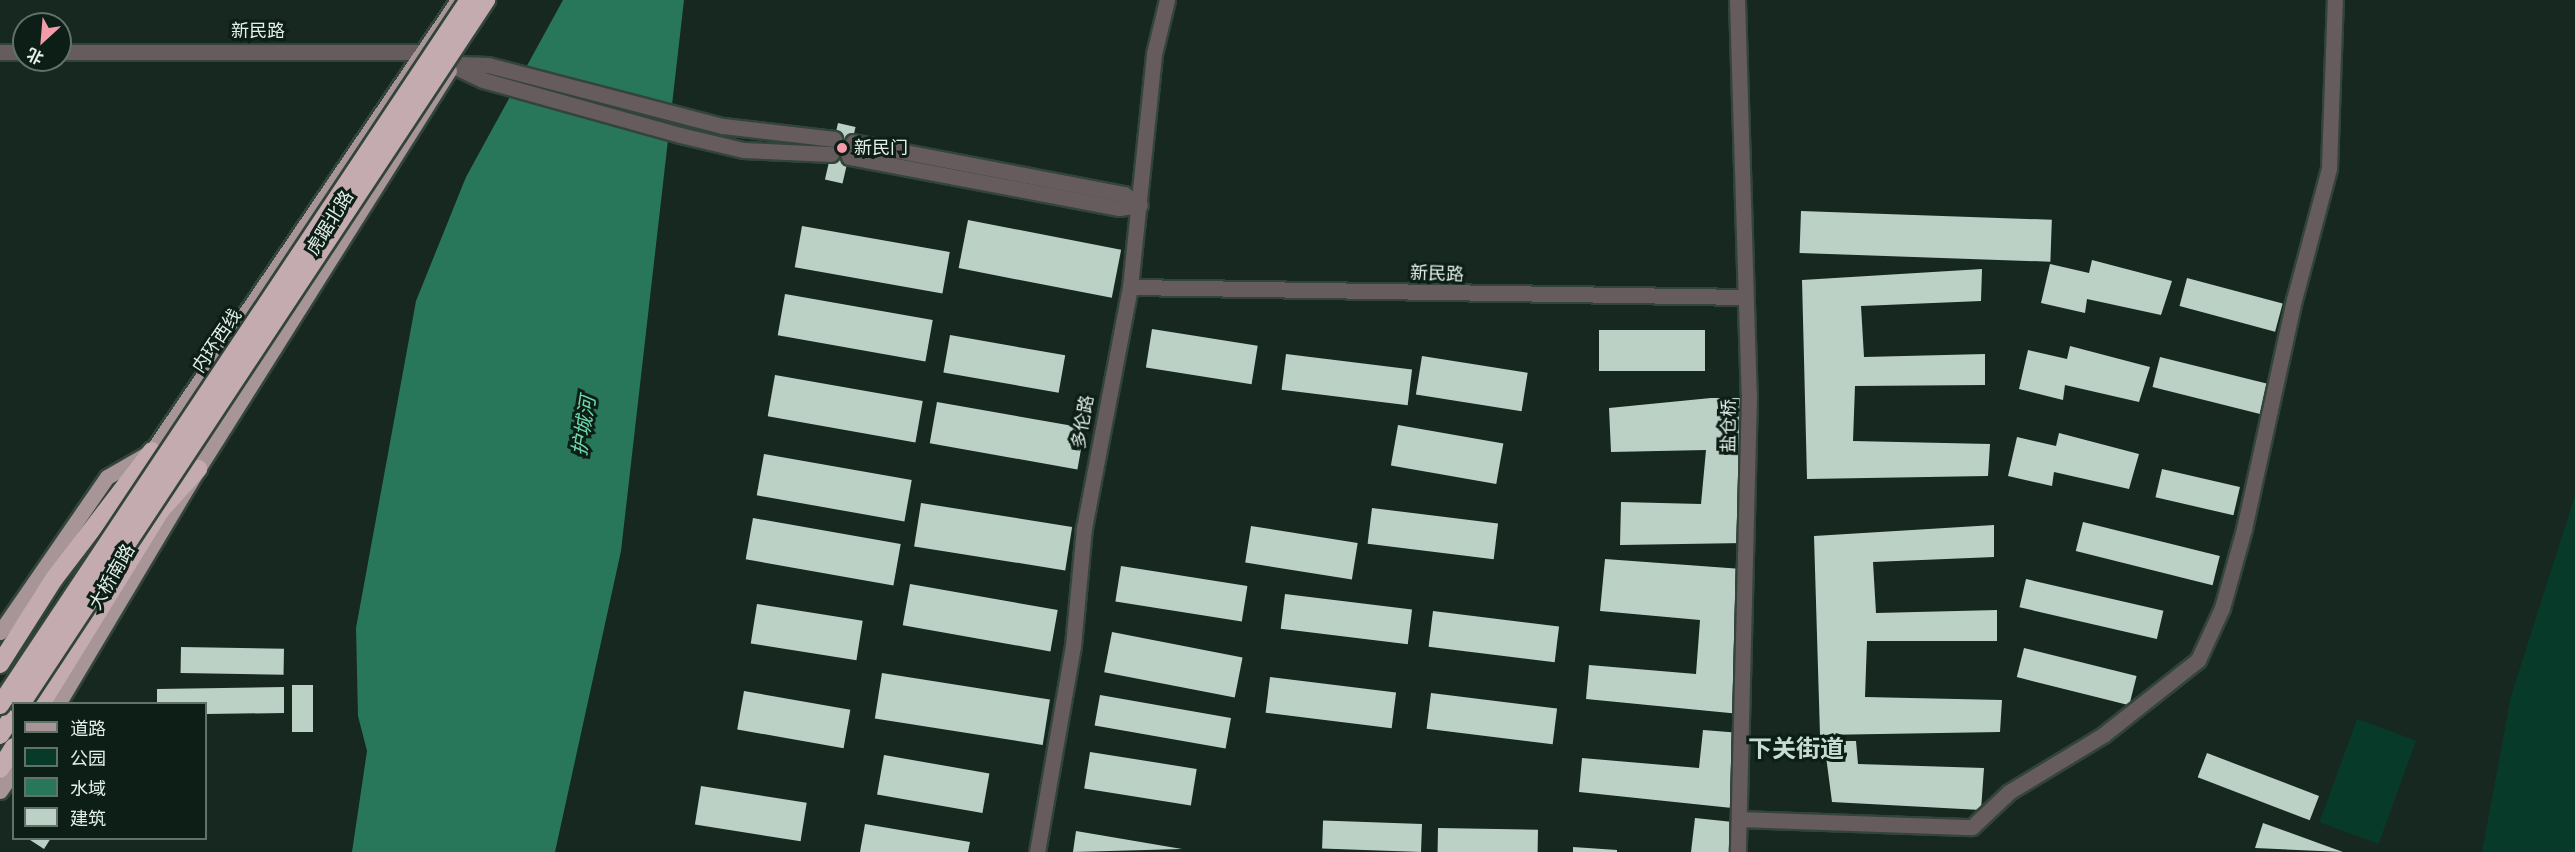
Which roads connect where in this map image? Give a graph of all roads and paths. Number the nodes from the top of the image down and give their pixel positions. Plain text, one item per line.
1 (458, 0) edge
2 (470, 0) edge
3 (486, 0) edge
4 (496, 0) edge
5 (1167, 0) edge
6 (1737, 0) edge
7 (2335, 0) edge
8 (72, 52) edge
9 (424, 52) junction
10 (454, 64) junction
11 (851, 150) dead end
12 (1140, 205) junction
13 (1130, 287) junction
14 (1744, 297) junction
15 (152, 451) junction
16 (198, 469) junction
17 (0, 632) edge
18 (0, 664) edge
19 (22, 702) edge
20 (42, 702) edge
21 (59, 702) edge
22 (0, 705) edge
23 (12, 717) edge
24 (0, 735) edge
25 (12, 750) edge
26 (0, 769) edge
27 (12, 774) edge
28 (0, 791) edge
29 (1739, 819) junction
30 (1037, 852) edge
31 (1738, 852) edge

1 - 9 main road
2 - 22 highway, 内环西线, bridge
3 - 19 highway, 内环西线, bridge
4 - 10 main road, 虎踞北路
5 - 12 street, 多伦路
6 - 14 street, 盐仓桥
7 - 29 street
8 - 9 street, 新民路
9 - 10 street, 新民路
9 - 15 main road
10 - 10 street
10 - 16 main road, 虎踞北路
11 - 12 street
12 - 13 street, 多伦路
13 - 14 street, 新民路
13 - 30 street, 多伦路
14 - 29 street, 盐仓桥
15 - 17 main road
15 - 18 highway
16 - 20 highway
16 - 21 main road, 大桥南路
23 - 24 highway
25 - 26 highway
27 - 28 main road
29 - 31 street, 盐仓桥

